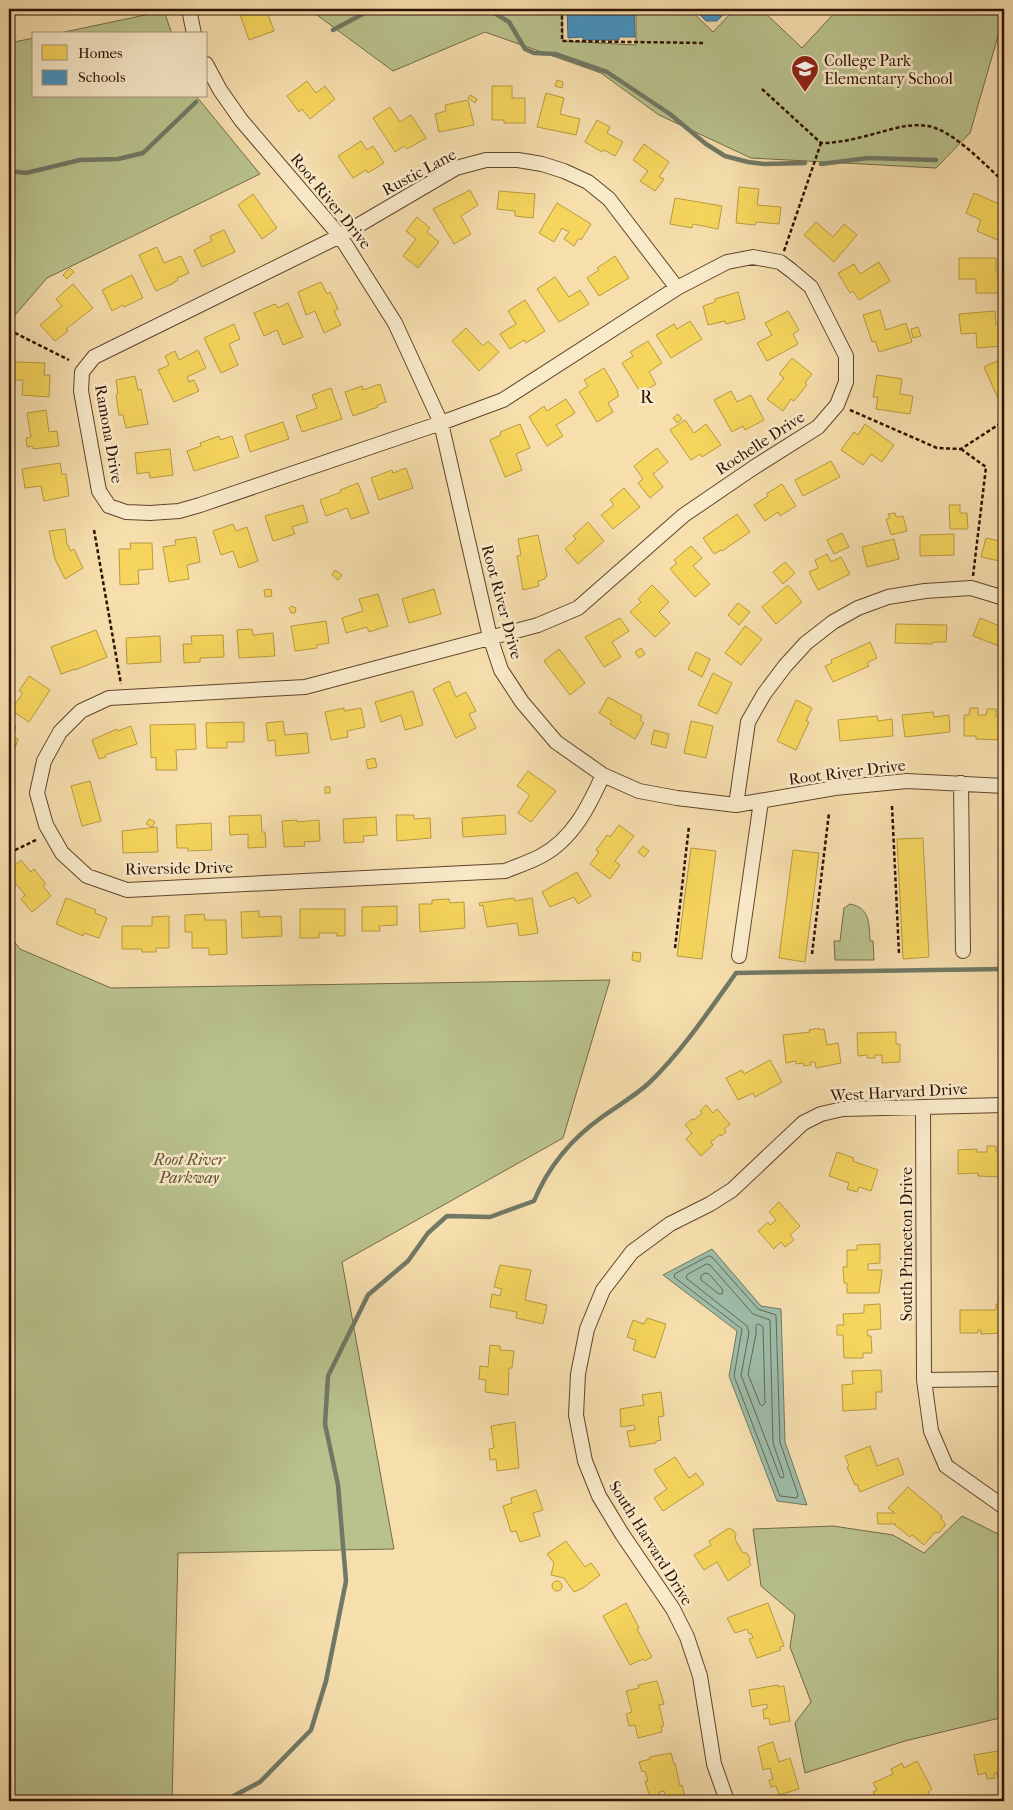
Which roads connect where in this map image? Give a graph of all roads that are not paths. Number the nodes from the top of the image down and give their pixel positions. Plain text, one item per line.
1 (189, 9) edge
2 (194, 32) edge
3 (208, 68) edge
4 (340, 236) junction
5 (677, 288) junction
6 (441, 424) junction
7 (1004, 598) edge
8 (490, 637) junction
9 (603, 774) junction
10 (961, 783) junction
11 (1004, 786) edge
12 (761, 801) junction
13 (736, 805) junction
14 (963, 951) dead end
15 (740, 956) dead end
16 (1004, 1105) edge
17 (923, 1107) junction
18 (632, 1252) joint
19 (1004, 1379) edge
20 (924, 1380) junction
21 (1004, 1507) edge
22 (727, 1801) edge

1 - 2 street
3 - 4 street, Root River Drive
4 - 5 street, Rustic Lane
4 - 6 street, Root River Drive
4 - 6 street, Ramona Drive
5 - 6 street, Rochelle Drive
5 - 8 street, Rochelle Drive
6 - 8 street, Root River Drive
7 - 13 street
8 - 9 street, Root River Drive
8 - 9 street, Riverside Drive
9 - 13 street, Root River Drive
10 - 11 street, Root River Drive
10 - 12 street, Root River Drive
10 - 14 street
12 - 13 street, Root River Drive
12 - 15 street
16 - 17 street, West Harvard Drive
17 - 18 street, West Harvard Drive
17 - 20 street, South Princeton Drive
18 - 22 street, South Harvard Drive
19 - 20 street
20 - 21 street, South Princeton Drive

